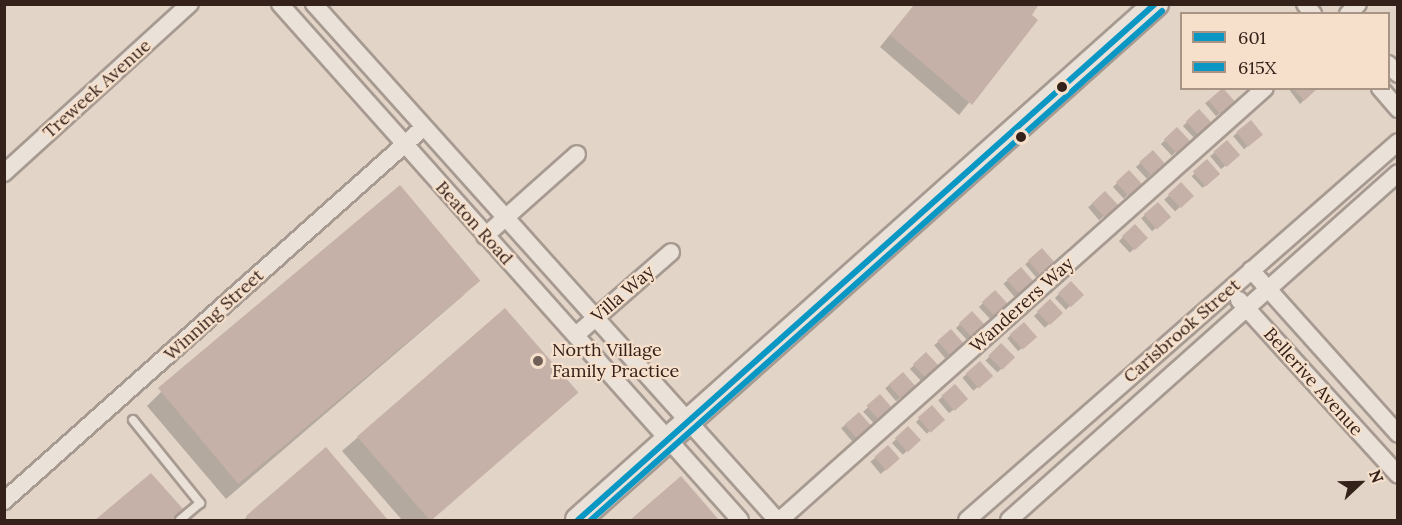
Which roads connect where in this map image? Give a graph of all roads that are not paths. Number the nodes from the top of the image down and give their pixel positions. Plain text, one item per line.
1 (190, 4) edge
2 (280, 4) edge
3 (314, 4) edge
4 (1156, 4) edge
5 (1263, 90) edge
6 (1382, 90) edge
7 (1398, 109) edge
8 (423, 128) junction
9 (1398, 142) edge
10 (404, 145) junction
11 (577, 154) dead end
12 (4, 173) edge
13 (1398, 173) edge
14 (504, 218) junction
15 (484, 236) junction
16 (671, 252) dead end
17 (1251, 270) junction
18 (1266, 288) junction
19 (1230, 290) junction
20 (1245, 308) junction
21 (595, 318) junction
22 (576, 335) junction
23 (133, 420) dead end
24 (688, 422) junction
25 (1398, 434) edge
26 (669, 439) junction
27 (1398, 475) edge
28 (4, 501) edge
29 (180, 520) edge
30 (578, 520) edge
31 (740, 520) edge
32 (779, 520) edge
33 (967, 520) edge
34 (1009, 520) edge

1 - 12 street, Treweek Avenue
2 - 10 street, Beaton Road
3 - 8 street, Beaton Road
4 - 24 main road
5 - 32 street, Wanderers Way
6 - 7 street
8 - 10 street, Winning Street
8 - 14 street, Beaton Road
9 - 17 street, Carisbrook Street
10 - 15 street, Beaton Road
10 - 28 street, Winning Street
11 - 14 street
13 - 18 street, Carisbrook Street
14 - 15 street
14 - 21 street, Beaton Road
15 - 22 street, Beaton Road
16 - 21 street, Villa Way
17 - 18 street, Bellerive Avenue
17 - 19 street, Carisbrook Street
18 - 20 street, Carisbrook Street
18 - 25 street, Bellerive Avenue
19 - 20 street, Bellerive Avenue
19 - 33 street, Carisbrook Street
20 - 27 street, Bellerive Avenue
20 - 34 street, Carisbrook Street
21 - 22 street, Villa Way
21 - 24 street, Beaton Road
22 - 26 street, Beaton Road
23 - 29 lane
24 - 26 main road
24 - 32 street, Beaton Road
26 - 30 main road
26 - 31 street, Beaton Road

